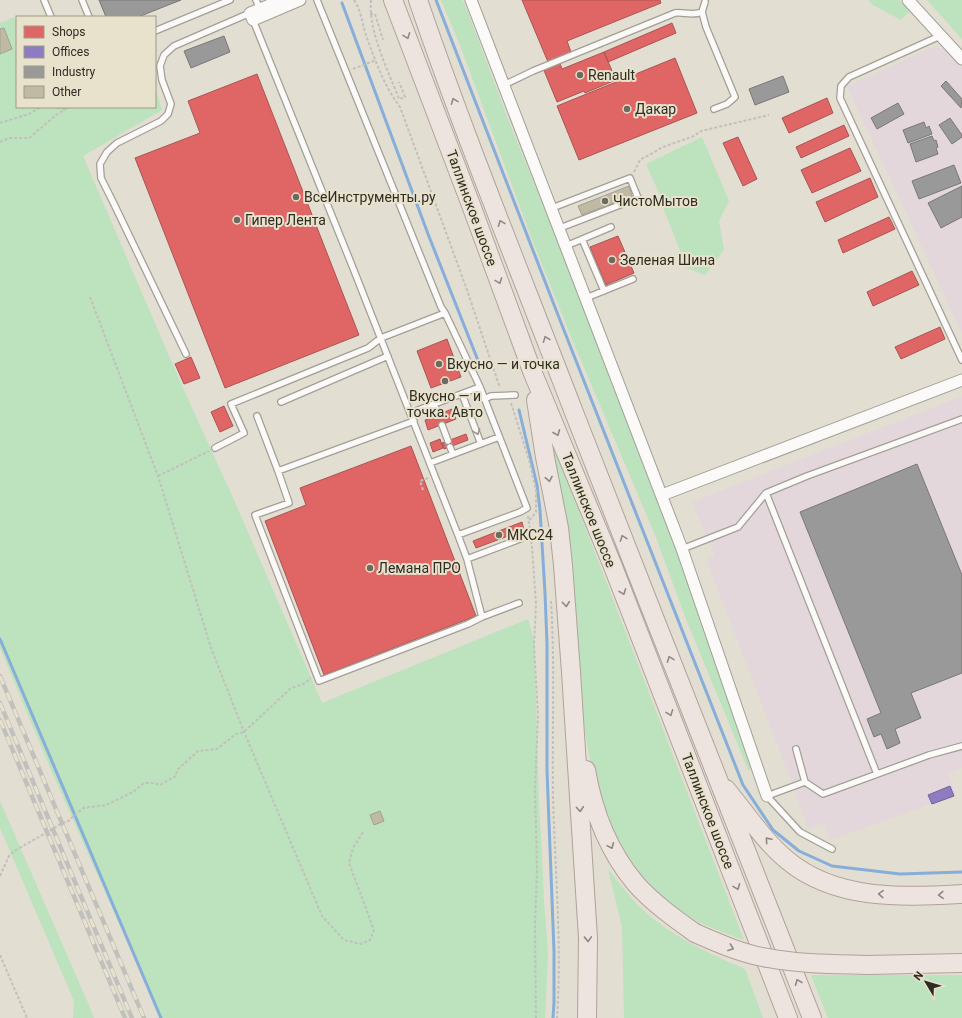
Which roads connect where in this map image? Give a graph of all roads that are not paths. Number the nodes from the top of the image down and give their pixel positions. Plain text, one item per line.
1 (44, 0) edge
2 (82, 0) edge
3 (230, 0) edge
4 (282, 0) edge
5 (300, 0) edge
6 (317, 0) edge
7 (418, 0) edge
8 (471, 0) edge
9 (908, 0) edge
10 (705, 2) dead end
11 (392, 3) edge
12 (255, 11) edge
13 (702, 12) junction
14 (51, 16) edge
15 (89, 16) edge
16 (156, 31) edge
17 (940, 36) junction
18 (962, 59) edge
19 (504, 85) junction
20 (714, 109) dead end
21 (552, 208) junction
22 (611, 227) dead end
23 (560, 228) junction
24 (582, 239) junction
25 (566, 246) junction
26 (633, 279) dead end
27 (604, 291) junction
28 (586, 298) junction
29 (446, 313) junction
30 (381, 338) junction
31 (186, 354) dead end
32 (388, 356) junction
33 (962, 360) edge
34 (532, 371) junction
35 (962, 380) edge
36 (480, 388) junction
37 (462, 394) junction
38 (515, 395) dead end
39 (484, 399) junction
40 (281, 402) dead end
41 (434, 404) junction
42 (410, 413) junction
43 (438, 414) dead end
44 (257, 416) dead end
45 (962, 419) edge
46 (414, 421) junction
47 (442, 425) dead end
48 (499, 437) junction
49 (481, 444) junction
50 (215, 448) road end
51 (453, 454) junction
52 (430, 463) junction
53 (278, 471) junction
54 (766, 493) junction
55 (662, 495) junction
56 (458, 535) junction
57 (520, 539) dead end
58 (682, 549) junction
59 (467, 559) junction
60 (519, 602) dead end
61 (482, 617) junction
62 (571, 672) junction
63 (962, 746) edge
64 (796, 749) dead end
65 (715, 774) junction
66 (877, 774) junction
67 (805, 782) junction
68 (767, 796) junction
69 (832, 849) dead end
70 (962, 894) edge
71 (962, 963) edge
72 (588, 1018) edge
73 (788, 1018) edge
74 (812, 1018) edge

1 - 14 lane
2 - 15 lane
3 - 16 lane
4 - 12 street
5 - 12 street
6 - 29 lane
65 -> 7 main road, Таллинское шоссе
8 - 19 street
9 - 17 street
10 - 13 lane
11 -> 34 main road, Таллинское шоссе
12 - 30 lane
12 - 31 lane
13 - 19 lane
13 - 20 lane
17 - 18 street
17 - 33 lane
19 - 21 street
21 - 23 street
21 - 23 lane
22 - 24 lane
23 - 25 street
24 - 25 lane
24 - 27 lane
25 - 28 street
26 - 27 lane
27 - 28 lane
28 - 55 street
29 - 30 lane
29 - 36 lane
30 - 32 lane
30 - 50 lane
32 - 40 lane
32 - 42 lane
34 -> 62 main road
34 -> 73 main road, Таллинское шоссе
35 - 55 street
36 - 37 lane
36 - 39 lane
37 - 41 lane
37 -> 49 lane
38 - 39 lane
39 - 48 lane
41 - 42 lane
41 - 43 lane
42 - 46 lane
44 - 53 lane
45 - 54 lane
46 - 52 lane
46 - 53 lane
47 - 51 lane
48 - 49 lane
48 - 56 lane
49 - 51 lane
51 - 52 lane
52 - 56 lane
53 - 61 lane
54 - 58 lane
54 - 66 lane
55 - 58 street
56 - 59 lane
57 - 59 lane
58 - 68 street
59 - 61 lane
60 - 61 lane
62 -> 71 main road, bridge
62 -> 72 main road
63 - 66 lane
64 - 67 lane
70 -> 65 main road
74 -> 65 main road, Таллинское шоссе
66 - 67 lane
67 - 68 lane
68 - 69 lane

